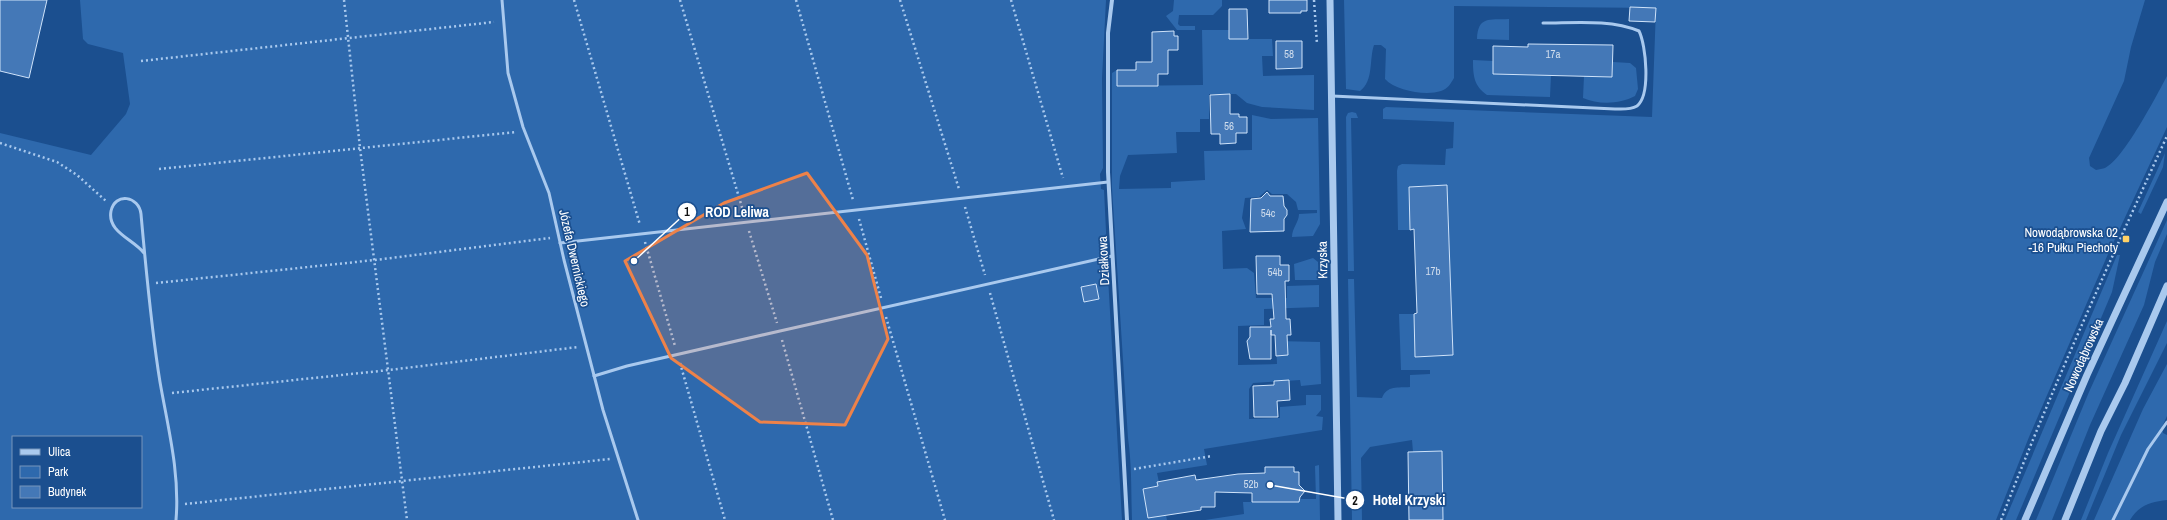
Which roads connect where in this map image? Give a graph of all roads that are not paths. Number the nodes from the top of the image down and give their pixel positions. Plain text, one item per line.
1 (502, 0) edge
2 (1112, 0) edge
3 (1330, 0) edge
4 (1543, 23) dead end
5 (1332, 96) junction
6 (1108, 182) junction
7 (2167, 202) edge
8 (560, 243) junction
9 (144, 253) junction
10 (1112, 256) junction
11 (2167, 286) edge
12 (594, 376) junction
13 (2167, 422) edge
14 (176, 520) edge
15 (638, 520) edge
16 (1127, 520) edge
17 (1338, 520) edge
18 (2025, 520) edge
19 (2065, 520) edge
20 (2113, 520) edge

1 - 8 lane, Józefa Dwernickiego
2 - 6 street, Działkowa
3 - 5 street, Krzyska
4 - 5 lane
5 - 17 street, Krzyska
6 - 8 lane
6 - 10 street, Działkowa
7 - 18 street, Nowodąbrowska
8 - 12 lane, Józefa Dwernickiego
9 - 9 lane
9 - 14 lane
10 - 12 lane
10 - 16 street, Działkowa
11 - 19 street
12 - 15 lane, Józefa Dwernickiego
13 - 20 lane

